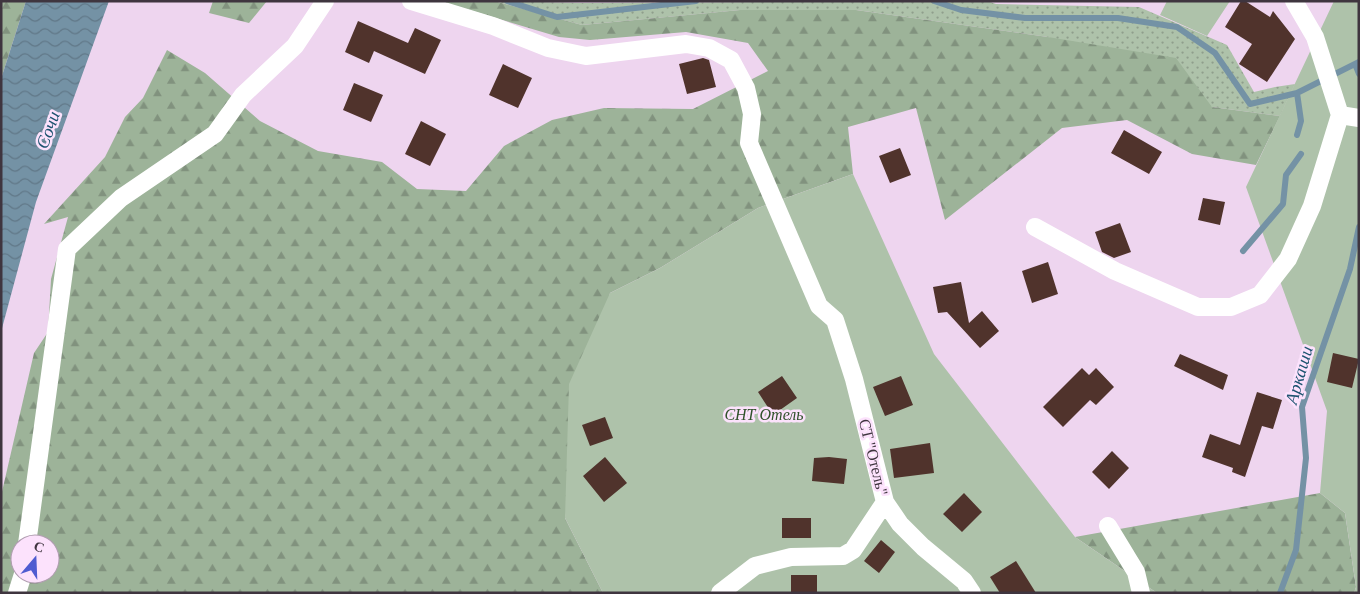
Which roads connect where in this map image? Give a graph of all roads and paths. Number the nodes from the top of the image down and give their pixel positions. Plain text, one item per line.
1 (326, 1) edge
2 (411, 1) edge
3 (1294, 1) edge
4 (1340, 116) junction
5 (1359, 118) edge
6 (1035, 228) dead end
7 (885, 502) junction
8 (1108, 526) dead end
9 (28, 534) edge
10 (720, 593) edge
11 (972, 593) edge
12 (1141, 593) edge

1 - 9 street
2 - 7 street, СТ "Отель"
3 - 4 street
4 - 5 street
4 - 6 street
7 - 10 street
7 - 11 street, СТ "Отель"
8 - 12 street

